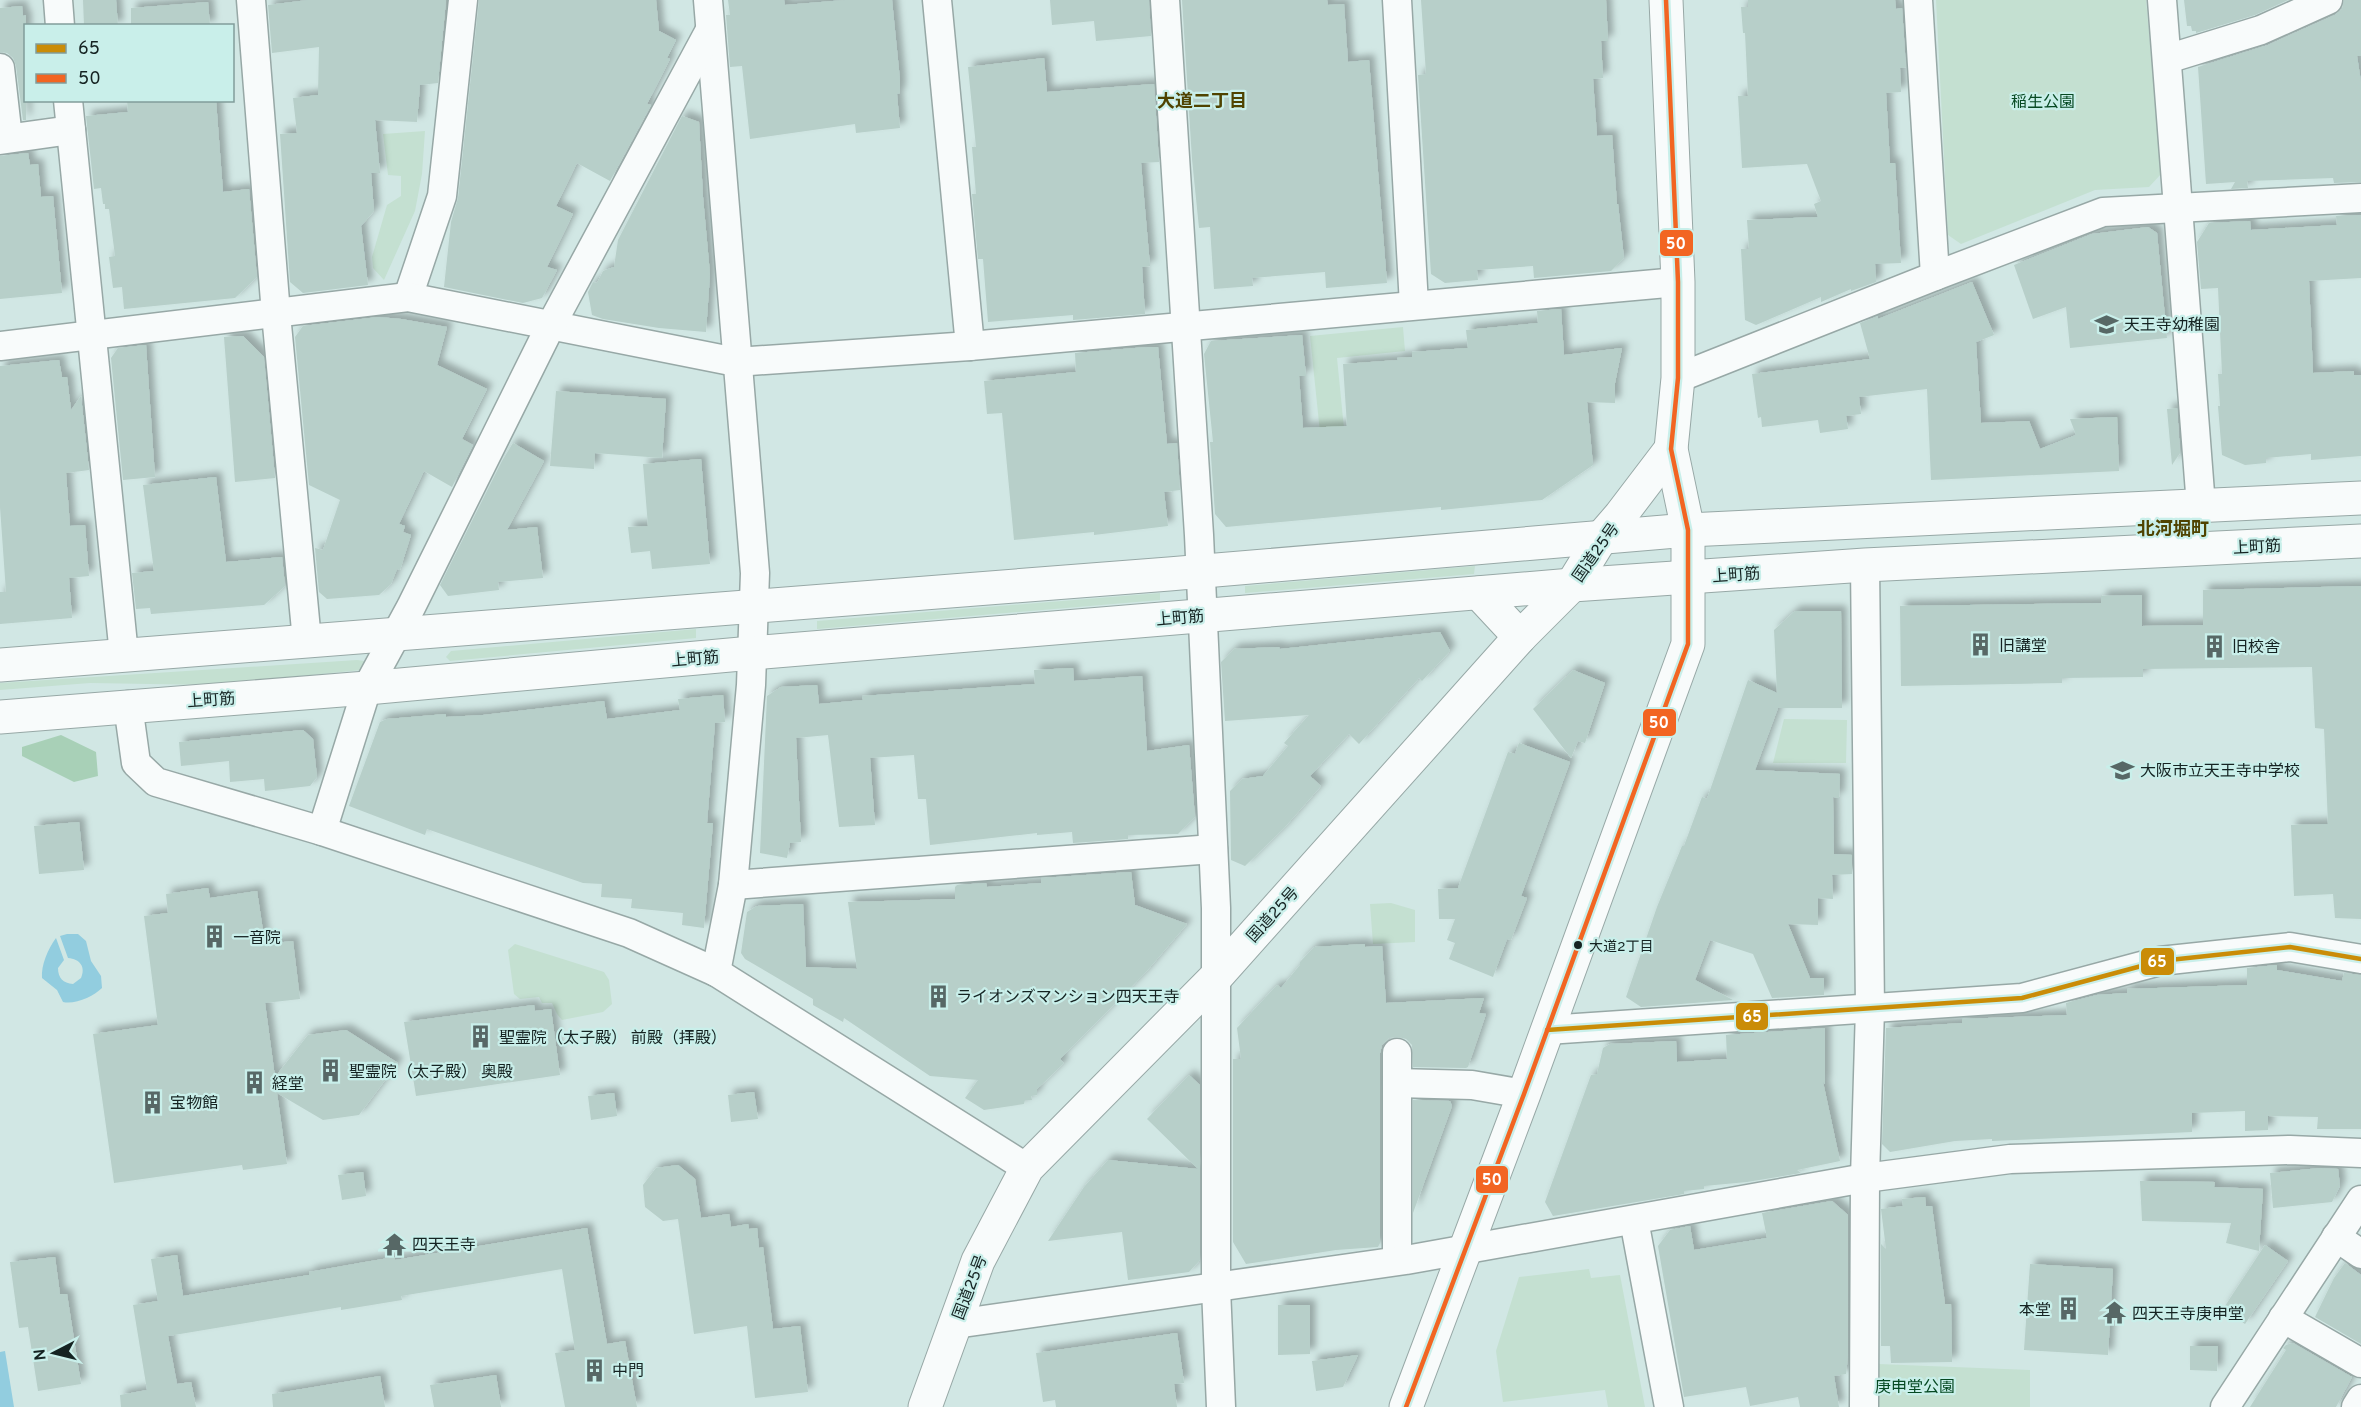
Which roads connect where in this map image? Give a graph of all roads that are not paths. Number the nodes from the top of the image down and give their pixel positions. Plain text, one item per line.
1 (57, 0) edge
2 (251, 0) edge
3 (463, 0) edge
4 (708, 0) edge
5 (937, 0) edge
6 (1165, 0) edge
7 (1397, 0) edge
8 (1666, 0) edge
9 (1918, 0) edge
10 (2162, 0) edge
11 (2328, 0) edge
12 (60, 24) edge
13 (710, 30) junction
14 (2167, 60) junction
15 (0, 69) edge
16 (68, 102) edge
17 (70, 130) junction
18 (4, 139) edge
19 (2361, 198) edge
20 (2180, 207) junction
21 (1935, 276) junction
22 (1678, 282) junction
23 (408, 297) junction
24 (1414, 305) junction
25 (276, 315) junction
26 (1185, 326) junction
27 (550, 327) junction
28 (92, 336) junction
29 (0, 346) edge
30 (970, 346) junction
31 (736, 362) junction
32 (1678, 378) junction
33 (1671, 449) junction
34 (2361, 498) edge
35 (2201, 506) junction
36 (1688, 530) junction
37 (1601, 538) junction
38 (2361, 542) edge
39 (1865, 565) junction
40 (1201, 571) junction
41 (1688, 578) junction
42 (1572, 585) junction
43 (1479, 593) junction
44 (754, 605) junction
45 (1203, 616) junction
46 (397, 634) junction
47 (1520, 637) junction
48 (307, 641) junction
49 (752, 653) junction
50 (124, 655) junction
51 (0, 665) edge
52 (367, 688) junction
53 (128, 705) junction
54 (0, 717) edge
55 (322, 831) junction
56 (1213, 849) junction
57 (733, 885) junction
58 (2361, 959) edge
59 (716, 972) junction
60 (1216, 977) junction
61 (1870, 1008) junction
62 (1547, 1030) junction
63 (1397, 1053) dead end
64 (1397, 1083) junction
65 (1524, 1094) junction
66 (2361, 1153) edge
67 (1027, 1168) junction
68 (1865, 1178) junction
69 (2361, 1200) edge
70 (1634, 1220) junction
71 (2336, 1237) junction
72 (1464, 1250) junction
73 (2361, 1254) edge
74 (1397, 1260) junction
75 (1216, 1288) junction
76 (2283, 1318) junction
77 (955, 1324) junction
78 (2361, 1363) edge
79 (2361, 1399) edge
80 (925, 1407) edge
81 (1221, 1407) edge
82 (1406, 1407) edge
83 (1669, 1407) edge
84 (1864, 1407) edge
85 (2225, 1407) edge
86 (2356, 1407) edge

1 - 12 street
2 - 25 street
3 - 23 street
4 - 13 street
5 - 30 street
6 - 26 street
7 - 24 street
8 - 22 main road
9 - 21 street
10 - 14 street
11 - 14 street
13 - 27 street
13 - 31 street
14 - 20 street
15 - 18 street
16 - 17 street
17 - 18 street
17 - 28 street
19 - 20 street
20 - 21 street
20 - 35 street
21 - 32 street
22 - 24 street
22 - 32 main road
23 - 25 street
23 - 27 street
24 - 26 street
25 - 28 street
25 - 48 street
26 - 30 street
26 - 40 street
27 - 31 street
27 - 46 street
28 - 29 street
28 - 50 street
30 - 31 street
31 - 44 street
32 - 33 main road
33 - 36 main road
33 - 37 main road, 国道25号
34 - 35 main road
35 - 36 main road
36 - 37 main road
36 - 41 main road
37 - 40 main road
37 - 42 main road, 国道25号
38 - 39 main road, 上町筋
39 - 41 main road, 上町筋
39 - 61 street
40 - 44 main road
40 - 45 street
41 - 42 main road, 上町筋
41 - 62 main road
42 - 43 main road, 上町筋
42 - 47 main road, 国道25号
43 - 45 main road, 上町筋
43 - 47 main road
44 - 46 main road
44 - 49 street
45 - 49 main road, 上町筋
45 - 56 street
46 - 48 main road
46 - 52 street
47 - 60 main road, 国道25号
48 - 50 main road
49 - 52 main road, 上町筋
49 - 57 street
50 - 51 main road
52 - 53 main road, 上町筋
52 - 55 street
53 - 54 main road, 上町筋
53 - 55 street
55 - 59 street
56 - 57 street
56 - 60 street
57 - 59 street
58 - 61 street
59 - 67 street
60 - 67 main road, 国道25号
60 - 75 street
61 - 62 street
61 - 68 street
62 - 65 main road
63 - 64 street
64 - 65 street
64 - 74 street
65 - 72 main road
66 - 68 street
67 - 77 main road, 国道25号
68 - 70 street
68 - 84 street
69 - 71 street
70 - 72 street
70 - 83 street
71 - 73 street
71 - 76 street
72 - 74 street
72 - 82 main road
74 - 75 street
75 - 77 street
75 - 81 street
76 - 78 street
76 - 85 street
77 - 80 main road, 国道25号
79 - 86 street

